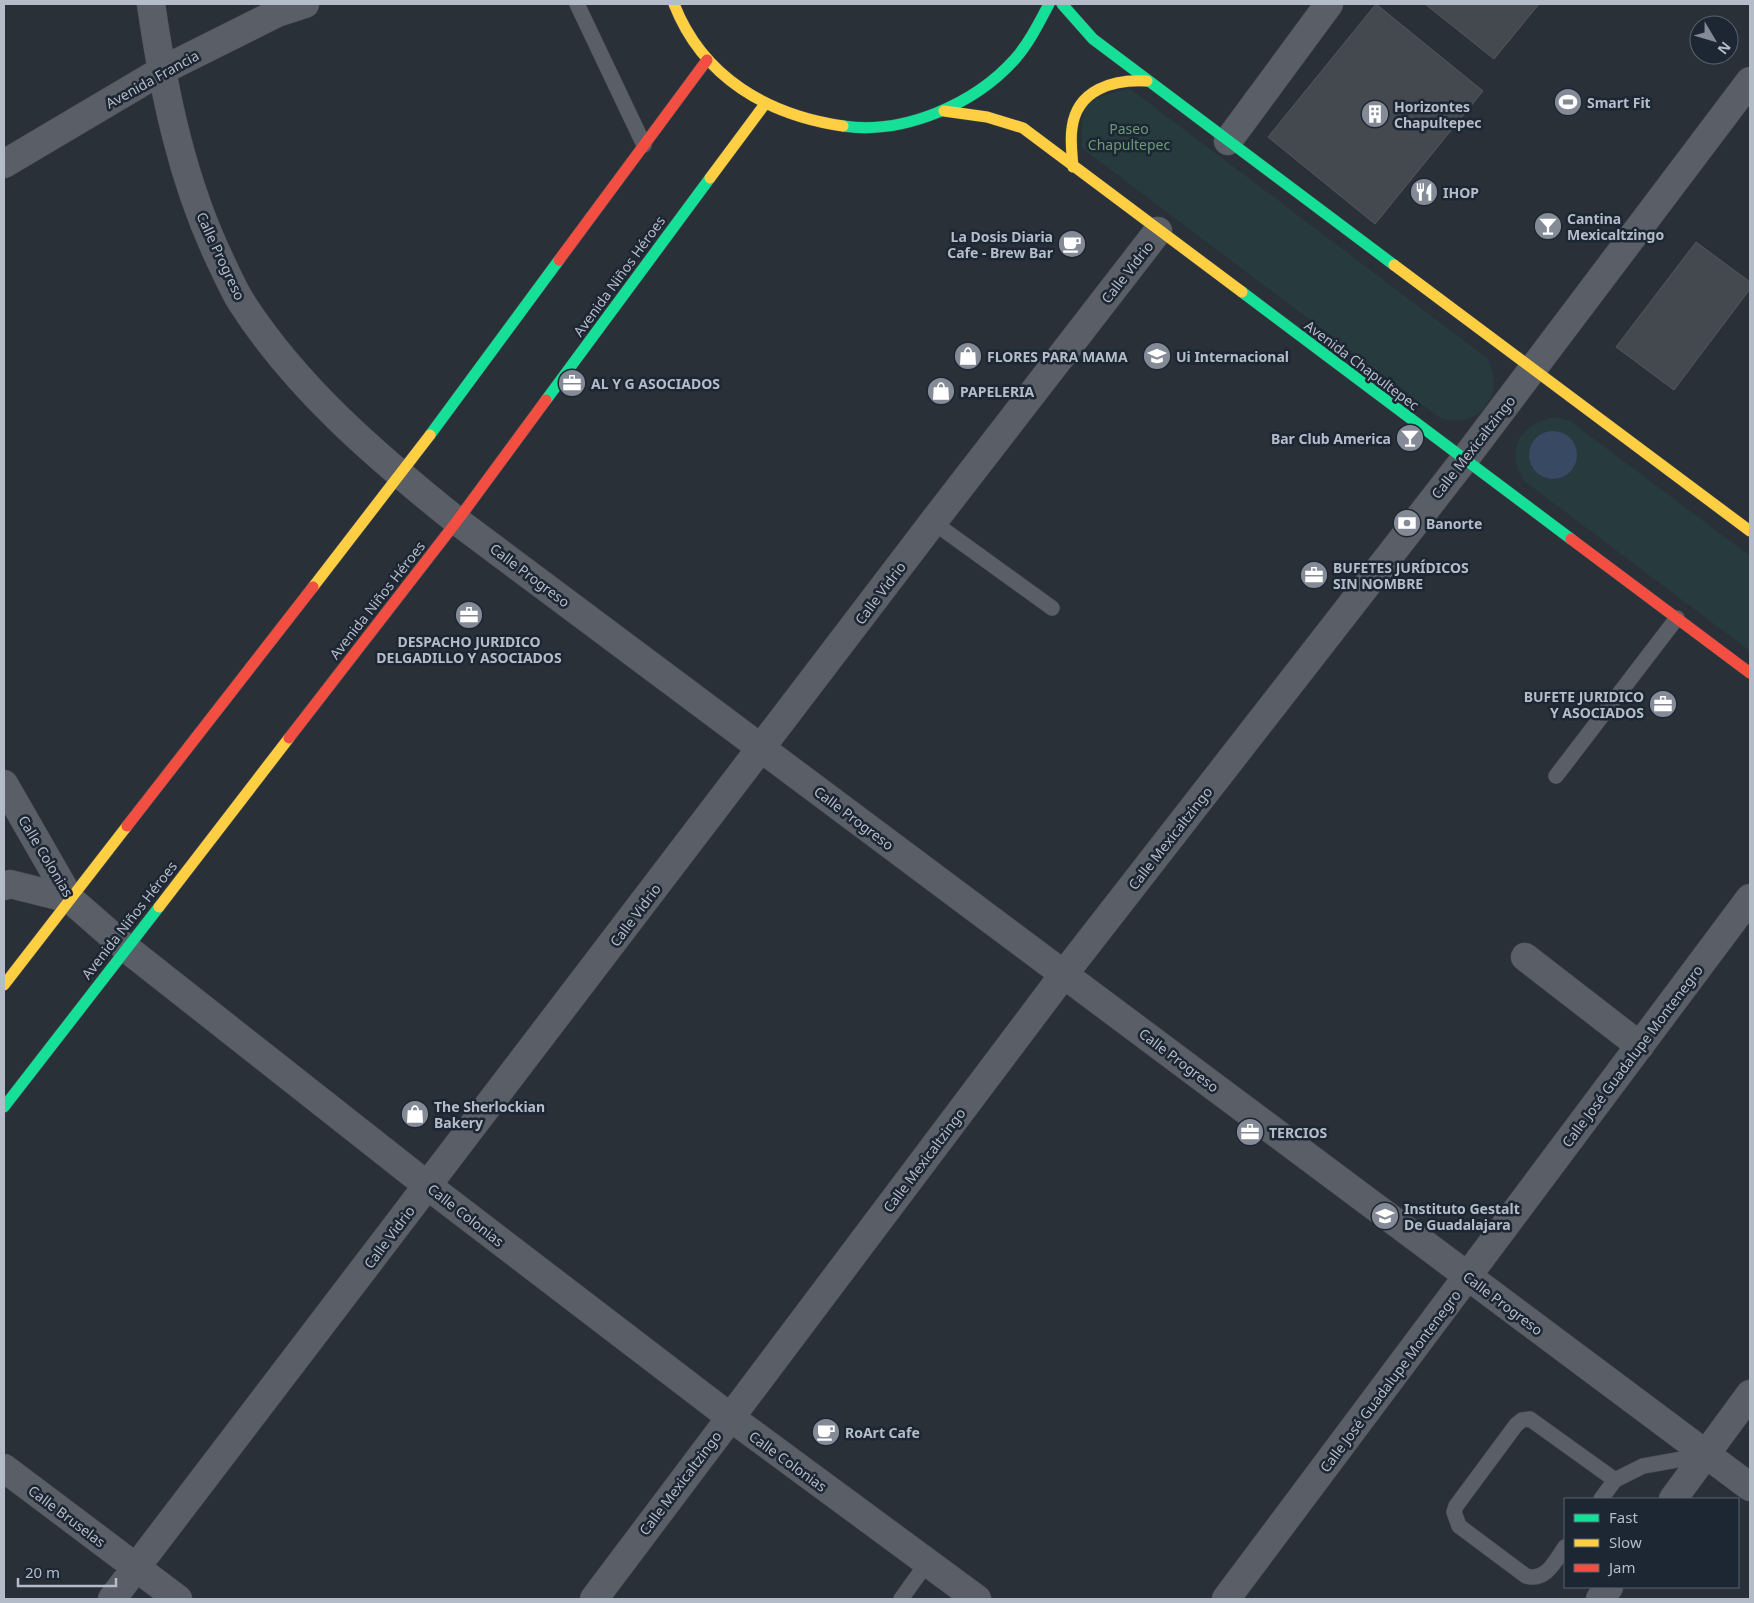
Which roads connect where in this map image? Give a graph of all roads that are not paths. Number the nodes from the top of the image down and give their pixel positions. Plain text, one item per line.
1 (151, 4) edge
2 (305, 4) edge
3 (577, 4) edge
4 (674, 4) edge
5 (1049, 4) edge
6 (1062, 4) edge
7 (1329, 4) edge
8 (707, 60) junction
9 (161, 71) junction
10 (1750, 81) edge
11 (1147, 82) junction
12 (764, 104) junction
13 (944, 110) junction
14 (1228, 141) junction
15 (644, 145) junction
16 (4, 164) edge
17 (1073, 167) junction
18 (1158, 231) junction
19 (1533, 369) junction
20 (1464, 460) junction
21 (400, 475) junction
22 (457, 521) junction
23 (933, 522) junction
24 (1750, 531) edge
25 (1052, 608) dead end
26 (1677, 618) junction
27 (1750, 674) edge
28 (762, 749) junction
29 (1556, 776) dead end
30 (4, 784) edge
31 (4, 886) edge
32 (1750, 898) edge
33 (70, 899) junction
34 (126, 948) junction
35 (1525, 958) dead end
36 (1064, 974) junction
37 (4, 985) edge
38 (1640, 1046) junction
39 (4, 1106) edge
40 (428, 1186) junction
41 (1468, 1276) junction
42 (1750, 1394) edge
43 (730, 1417) junction
44 (1706, 1454) junction
45 (4, 1468) edge
46 (1616, 1480) junction
47 (1750, 1488) edge
48 (1602, 1498) edge
49 (1674, 1498) edge
50 (1564, 1548) edge
51 (927, 1563) junction
52 (136, 1568) junction
53 (1608, 1588) edge
54 (112, 1599) edge
55 (178, 1599) edge
56 (594, 1599) edge
57 (900, 1599) edge
58 (977, 1599) edge
59 (1226, 1599) edge
60 (1600, 1599) edge

1 - 9 street, Calle Progreso
2 - 9 street, Avenida Francia
3 - 15 lane
4 - 8 main road
5 - 13 main road
6 - 11 main road
7 - 14 street
8 - 12 main road
8 - 15 main road
9 - 16 street, Avenida Francia
9 - 21 street, Calle Progreso
10 - 19 street, Calle Mexicaltzingo
11 - 14 main road
11 - 17 main road
12 - 13 main road
12 - 22 main road, Avenida Niños Héroes
13 - 17 main road, Avenida Chapultepec
14 - 19 main road
15 - 21 main road
17 - 18 main road, Avenida Chapultepec
18 - 20 main road, Avenida Chapultepec
18 - 23 street, Calle Vidrio
19 - 20 street, Calle Mexicaltzingo
19 - 24 main road
20 - 26 main road, Avenida Chapultepec
20 - 36 street, Calle Mexicaltzingo
21 - 22 street, Calle Progreso
21 - 33 main road
22 - 28 street, Calle Progreso
22 - 34 main road, Avenida Niños Héroes
23 - 25 lane
23 - 28 street, Calle Vidrio
26 - 27 main road, Avenida Chapultepec
26 - 29 lane
28 - 36 street, Calle Progreso
28 - 40 street, Calle Vidrio
30 - 33 street, Calle Colonias
31 - 33 street
32 - 38 street, Calle José Guadalupe Montenegro
33 - 34 street, Calle Colonias
33 - 37 main road
34 - 39 main road, Avenida Niños Héroes
34 - 40 street, Calle Colonias
35 - 38 street
36 - 41 street, Calle Progreso
36 - 43 street, Calle Mexicaltzingo
38 - 41 street, Calle José Guadalupe Montenegro
40 - 43 street, Calle Colonias
40 - 52 street, Calle Vidrio
41 - 44 street, Calle Progreso
41 - 59 street, Calle José Guadalupe Montenegro
42 - 44 street
43 - 51 street, Calle Colonias
43 - 56 street, Calle Mexicaltzingo
44 - 46 lane
44 - 47 street, Calle Progreso
44 - 49 street
45 - 52 street, Calle Bruselas
46 - 48 lane
46 - 50 lane
51 - 57 lane
51 - 58 street, Calle Colonias
52 - 54 street, Calle Vidrio
52 - 55 street, Calle Bruselas
53 - 60 street

